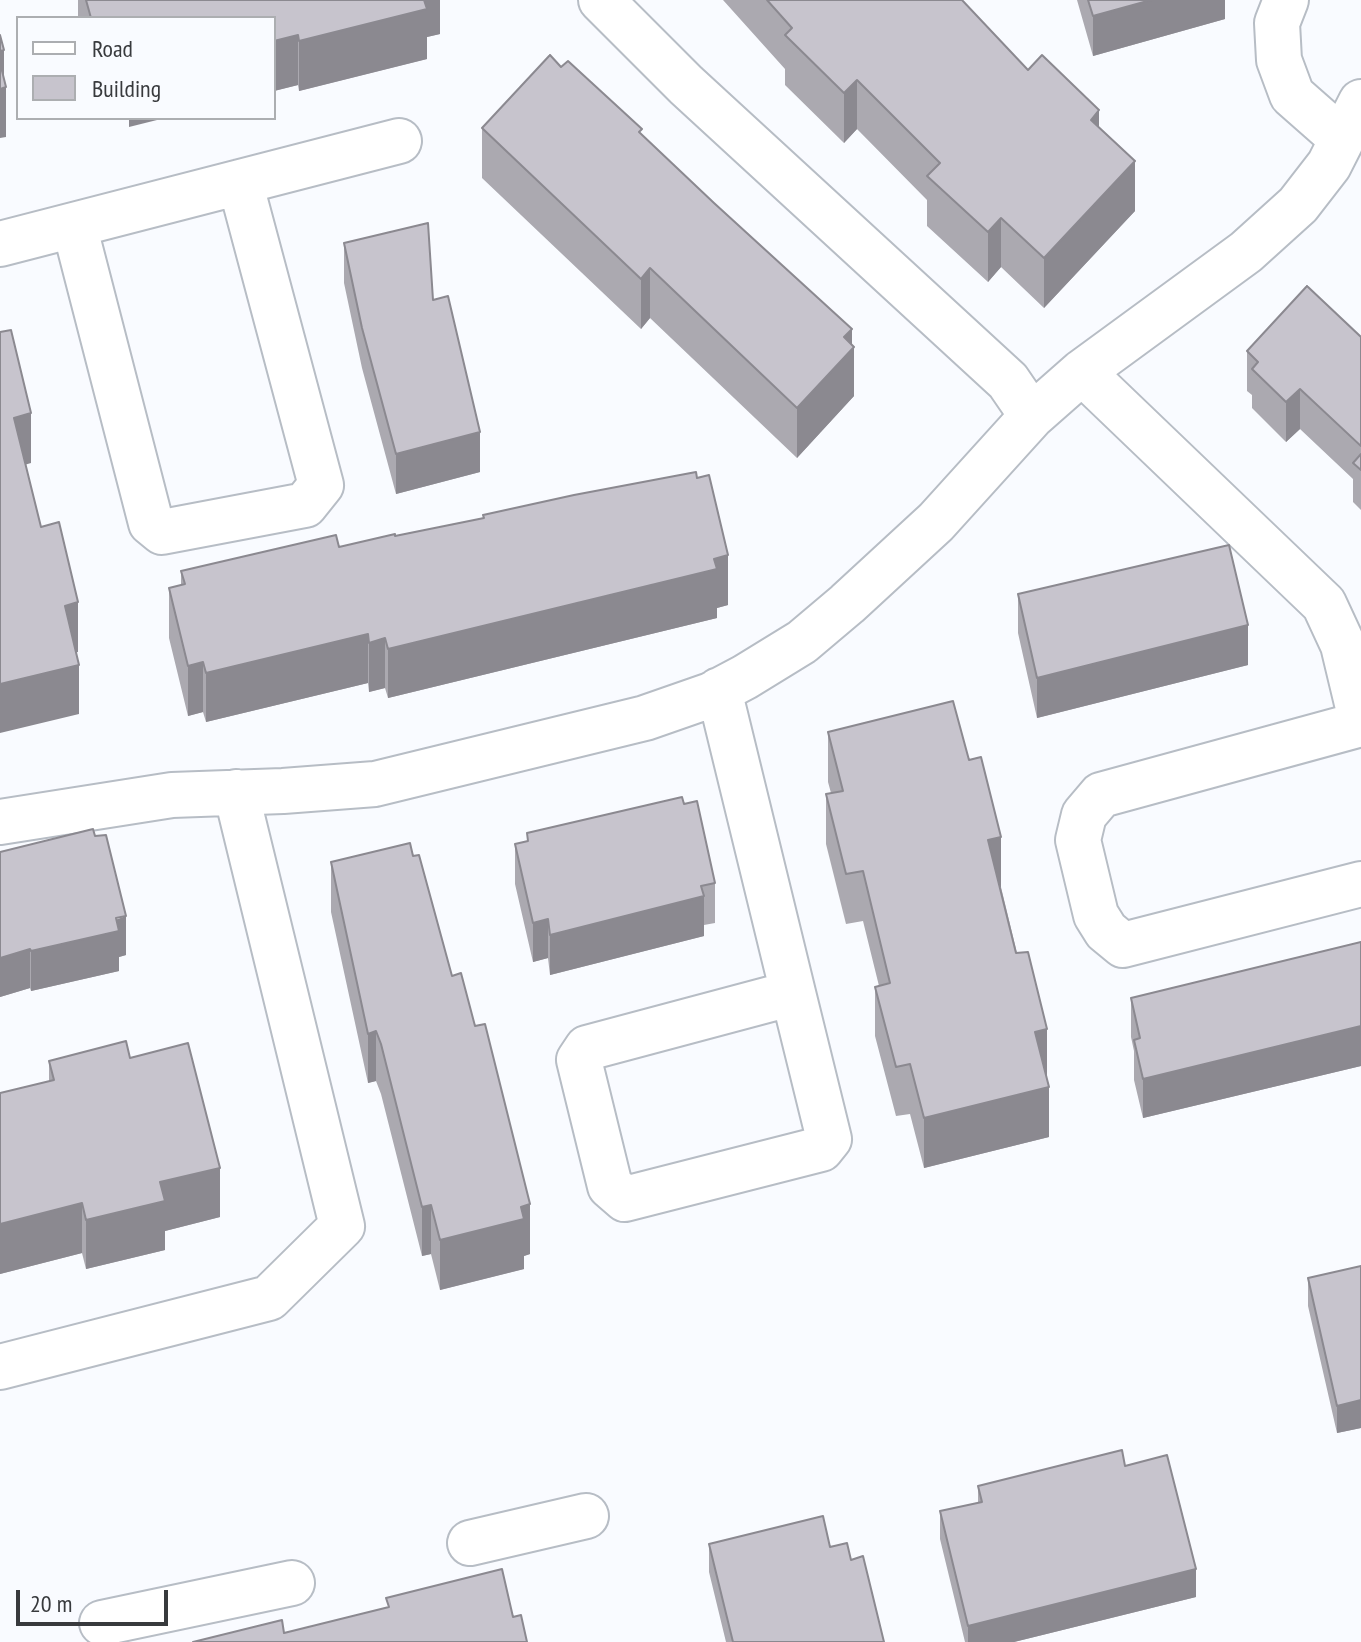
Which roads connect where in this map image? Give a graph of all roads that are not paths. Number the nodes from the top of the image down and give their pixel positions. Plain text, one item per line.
1 (601, 0) edge
2 (1286, 0) edge
3 (1351, 120) edge
4 (399, 141) dead end
5 (240, 182) junction
6 (74, 225) junction
7 (0, 244) edge
8 (1082, 372) junction
9 (1032, 416) junction
10 (719, 690) junction
11 (1361, 722) edge
12 (236, 792) junction
13 (0, 822) edge
14 (1361, 884) edge
15 (793, 993) junction
16 (0, 1367) edge
17 (586, 1516) dead end
18 (470, 1543) dead end
19 (292, 1583) dead end
20 (102, 1623) dead end

1 - 9 lane
2 - 3 lane
3 - 8 lane
4 - 5 lane
5 - 6 lane
5 - 6 lane
6 - 7 lane
8 - 9 lane
8 - 11 lane
9 - 10 lane
10 - 12 lane
10 - 15 lane
11 - 14 lane
12 - 13 lane
12 - 16 lane
15 - 15 lane
17 - 18 lane
19 - 20 lane

